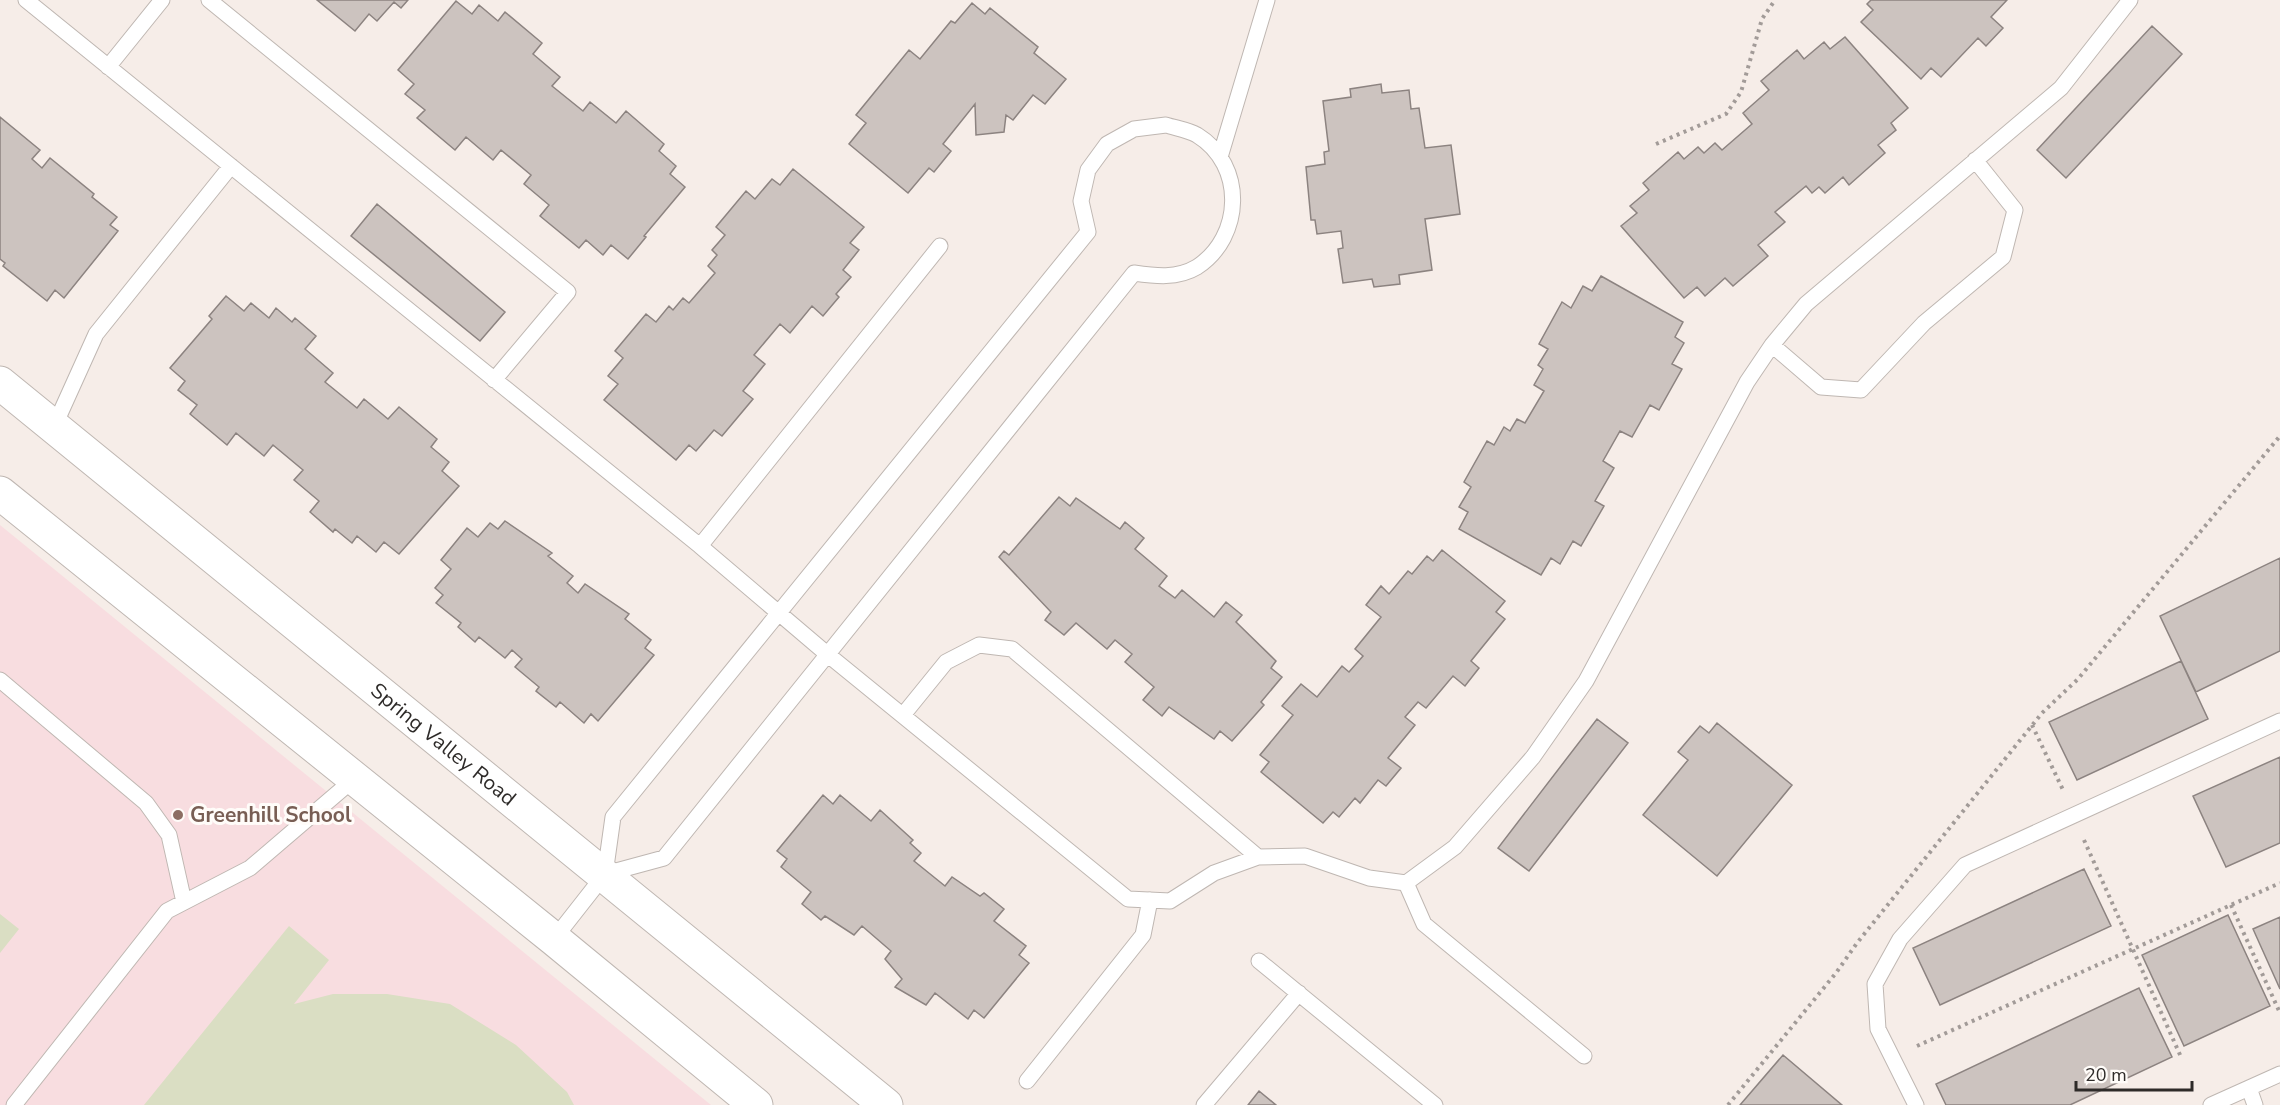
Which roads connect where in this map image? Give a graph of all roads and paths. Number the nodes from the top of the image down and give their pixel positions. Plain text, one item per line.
1 (26, 0) edge
2 (162, 0) edge
3 (209, 0) edge
4 (1267, 0) edge
5 (1775, 0) edge
6 (2130, 0) edge
7 (108, 67) junction
8 (1656, 144) dead end
9 (1220, 157) junction
10 (1975, 160) junction
11 (231, 166) junction
12 (940, 246) dead end
13 (1772, 345) junction
14 (494, 380) junction
15 (0, 383) edge
16 (54, 427) junction
17 (2280, 436) edge
18 (0, 493) edge
19 (700, 546) junction
20 (779, 612) junction
21 (827, 654) junction
22 (0, 680) edge
23 (903, 715) junction
24 (2280, 721) edge
25 (354, 779) junction
26 (1258, 857) junction
27 (605, 874) junction
28 (1406, 883) junction
29 (2280, 883) edge
30 (1150, 900) junction
31 (184, 902) junction
32 (2231, 905) junction
33 (554, 939) junction
34 (2134, 949) junction
35 (1259, 961) dead end
36 (1299, 993) junction
37 (2280, 1013) edge
38 (1890, 1054) junction
39 (1584, 1056) dead end
40 (2181, 1057) dead end
41 (2280, 1074) edge
42 (1027, 1082) dead end
43 (2249, 1088) junction
44 (1432, 1104) edge
45 (14, 1105) edge
46 (756, 1105) edge
47 (886, 1105) edge
48 (1204, 1105) edge
49 (1728, 1105) edge
50 (1916, 1105) edge
51 (2211, 1105) edge
52 (2255, 1105) edge

1 - 7 lane
2 - 7 lane
3 - 14 lane
4 - 9 lane
5 - 8 path
6 - 10 lane
7 - 11 lane
9 - 20 lane
9 - 21 lane
10 - 13 lane
10 - 13 lane
11 - 14 lane
11 - 16 lane
12 - 19 lane
13 - 28 lane
14 - 19 lane
15 - 16 main road, Spring Valley Road
16 - 27 main road, Spring Valley Road
17 - 49 path
18 - 25 main road
19 - 20 lane
20 - 21 lane
20 - 27 lane
21 - 23 lane
21 - 27 lane
22 - 31 lane
23 - 26 lane
23 - 30 lane
24 - 38 lane
25 - 31 lane
25 - 33 main road
26 - 28 lane
26 - 30 lane
27 - 33 lane
27 - 47 main road, Spring Valley Road
28 - 39 lane
29 - 32 path
30 - 42 lane
31 - 45 lane
32 - 34 path
32 - 37 path
33 - 46 main road
34 - 38 path
34 - 40 path
35 - 36 lane
36 - 44 lane
36 - 48 lane
38 - 50 lane
41 - 43 lane
43 - 51 lane
43 - 52 lane

